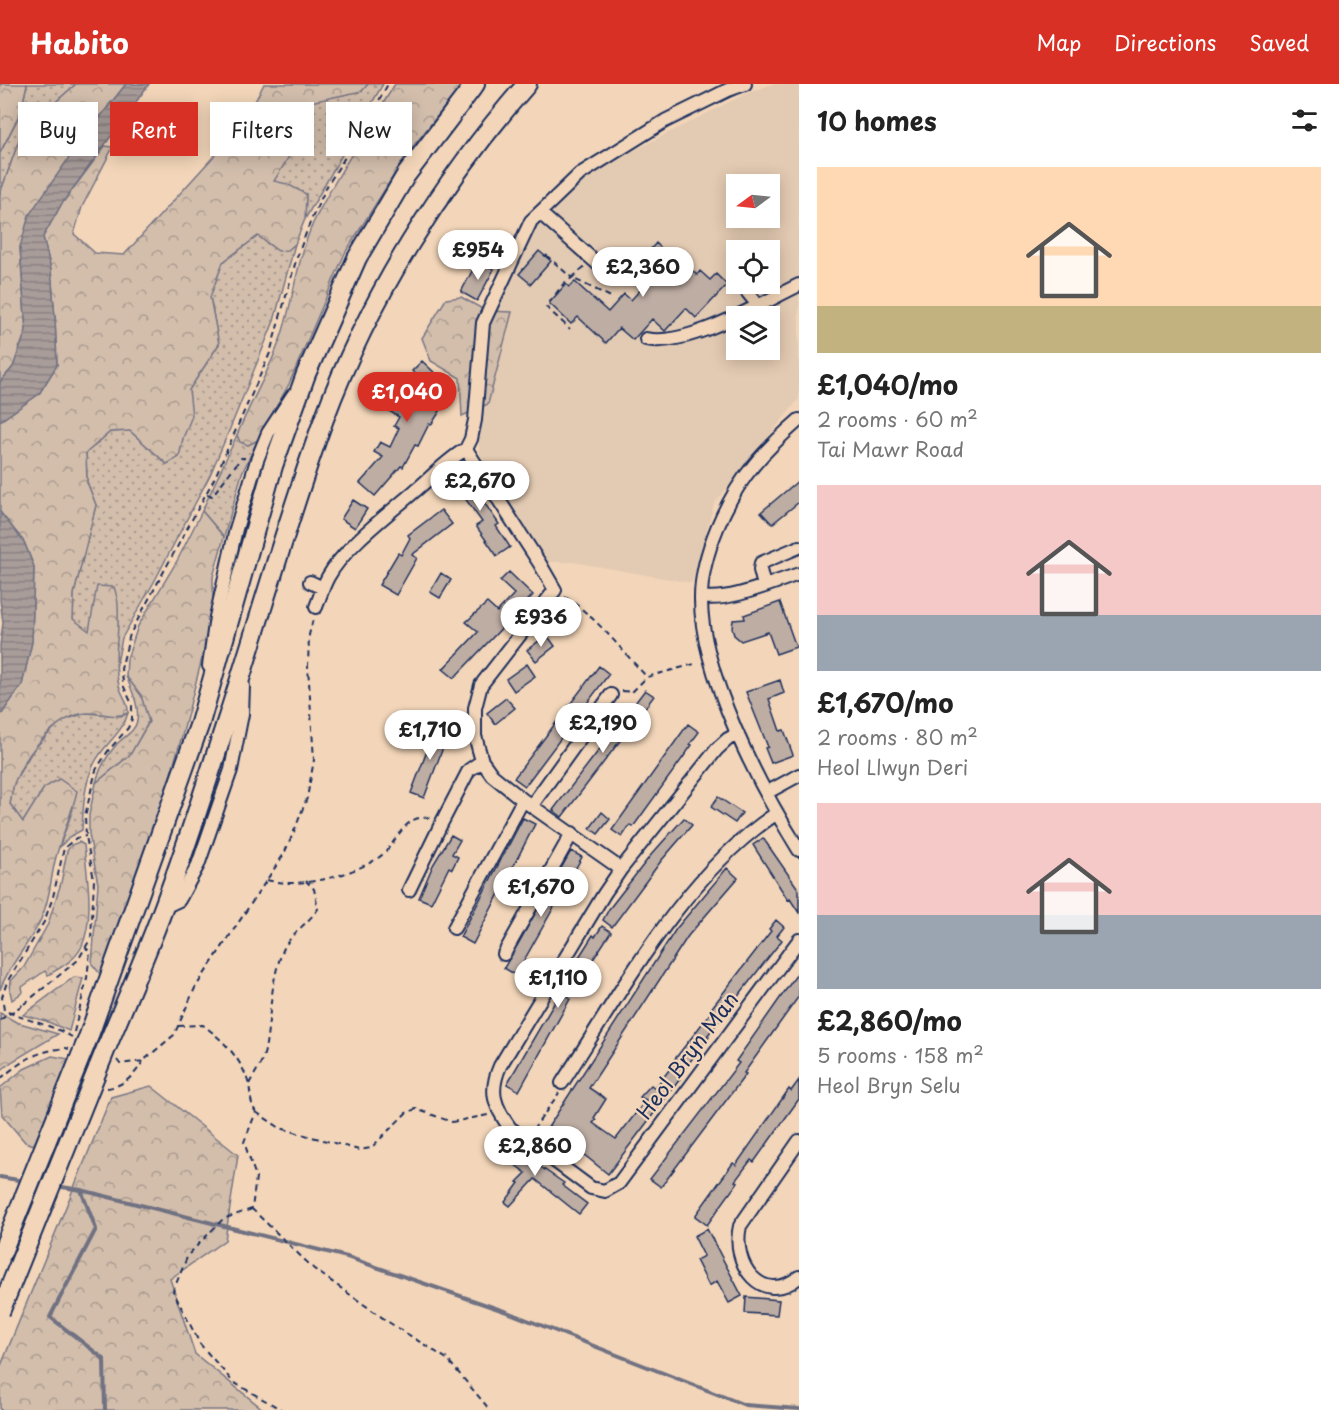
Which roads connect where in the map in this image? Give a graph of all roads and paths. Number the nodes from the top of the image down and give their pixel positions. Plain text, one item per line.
1 (388, 84) edge
2 (476, 84) edge
3 (527, 84) edge
4 (745, 84) edge
5 (540, 213) junction
6 (546, 255) dead end
7 (630, 255) dead end
8 (593, 258) junction
9 (572, 278) junction
10 (799, 285) edge
11 (750, 294) edge
12 (611, 297) dead end
13 (758, 304) junction
14 (570, 329) dead end
15 (646, 339) dead end
16 (306, 374) junction
17 (799, 420) edge
18 (466, 449) junction
19 (257, 460) junction
20 (207, 494) junction
21 (799, 548) edge
22 (799, 574) edge
23 (310, 582) dead end
24 (764, 586) junction
25 (323, 588) junction
26 (555, 590) junction
27 (700, 597) junction
28 (316, 606) joint
29 (711, 659) junction
30 (647, 677) junction
31 (611, 695) joint
32 (200, 723) junction
33 (738, 734) junction
34 (482, 761) junction
35 (799, 775) edge
36 (766, 793) junction
37 (527, 802) junction
38 (777, 813) junction
39 (441, 824) junction
40 (572, 833) junction
41 (799, 850) edge
42 (621, 869) junction
43 (306, 881) junction
44 (409, 890) dead end
45 (453, 928) dead end
46 (799, 940) edge
47 (86, 948) junction
48 (504, 954) dead end
49 (0, 1020) edge
50 (177, 1026) dead end
51 (80, 1038) junction
52 (75, 1052) dead end
53 (143, 1061) dead end
54 (120, 1064) dead end
55 (111, 1067) dead end
56 (0, 1079) edge
57 (562, 1083) joint
58 (249, 1084) junction
59 (105, 1088) dead end
60 (256, 1112) junction
61 (500, 1114) junction
62 (526, 1140) junction
63 (799, 1141) edge
64 (252, 1209) junction
65 (0, 1257) edge
66 (799, 1277) edge
67 (0, 1312) edge
68 (282, 1410) edge
69 (490, 1410) edge

1 - 20 path
2 - 16 highway
3 - 67 highway, bridge
4 - 5 street
5 - 8 street
5 - 18 street
6 - 9 path
7 - 8 street
8 - 9 path
9 - 12 path
9 - 14 path
10 - 13 street
11 - 13 street
13 - 15 street
16 - 19 street
16 - 32 highway
17 - 27 street
18 - 25 street
18 - 26 street
19 - 20 path
19 - 32 street
20 - 47 path
21 - 24 street
22 - 24 street
23 - 25 street
24 - 27 street
25 - 28 street
26 - 30 path
26 - 34 street
27 - 29 street
28 - 43 path
29 - 30 path
29 - 33 street
30 - 31 path
31 - 37 street
32 - 51 highway
33 - 36 street
33 - 42 street
34 - 37 street
34 - 39 street
35 - 36 street
36 - 38 street
37 - 40 street
37 - 45 street
38 - 41 street
38 - 57 street
39 - 43 path
39 - 44 street
40 - 42 street
40 - 48 street
42 - 61 street
43 - 58 path
46 - 62 street, Heol Bryn Man
47 - 49 path, bridge
47 - 51 path
50 - 58 path
51 - 65 highway, bridge
52 - 56 path
53 - 59 path
54 - 55 path
57 - 62 path
58 - 60 path
60 - 61 path
60 - 64 path
61 - 62 street
63 - 66 street
64 - 68 path
64 - 69 path

